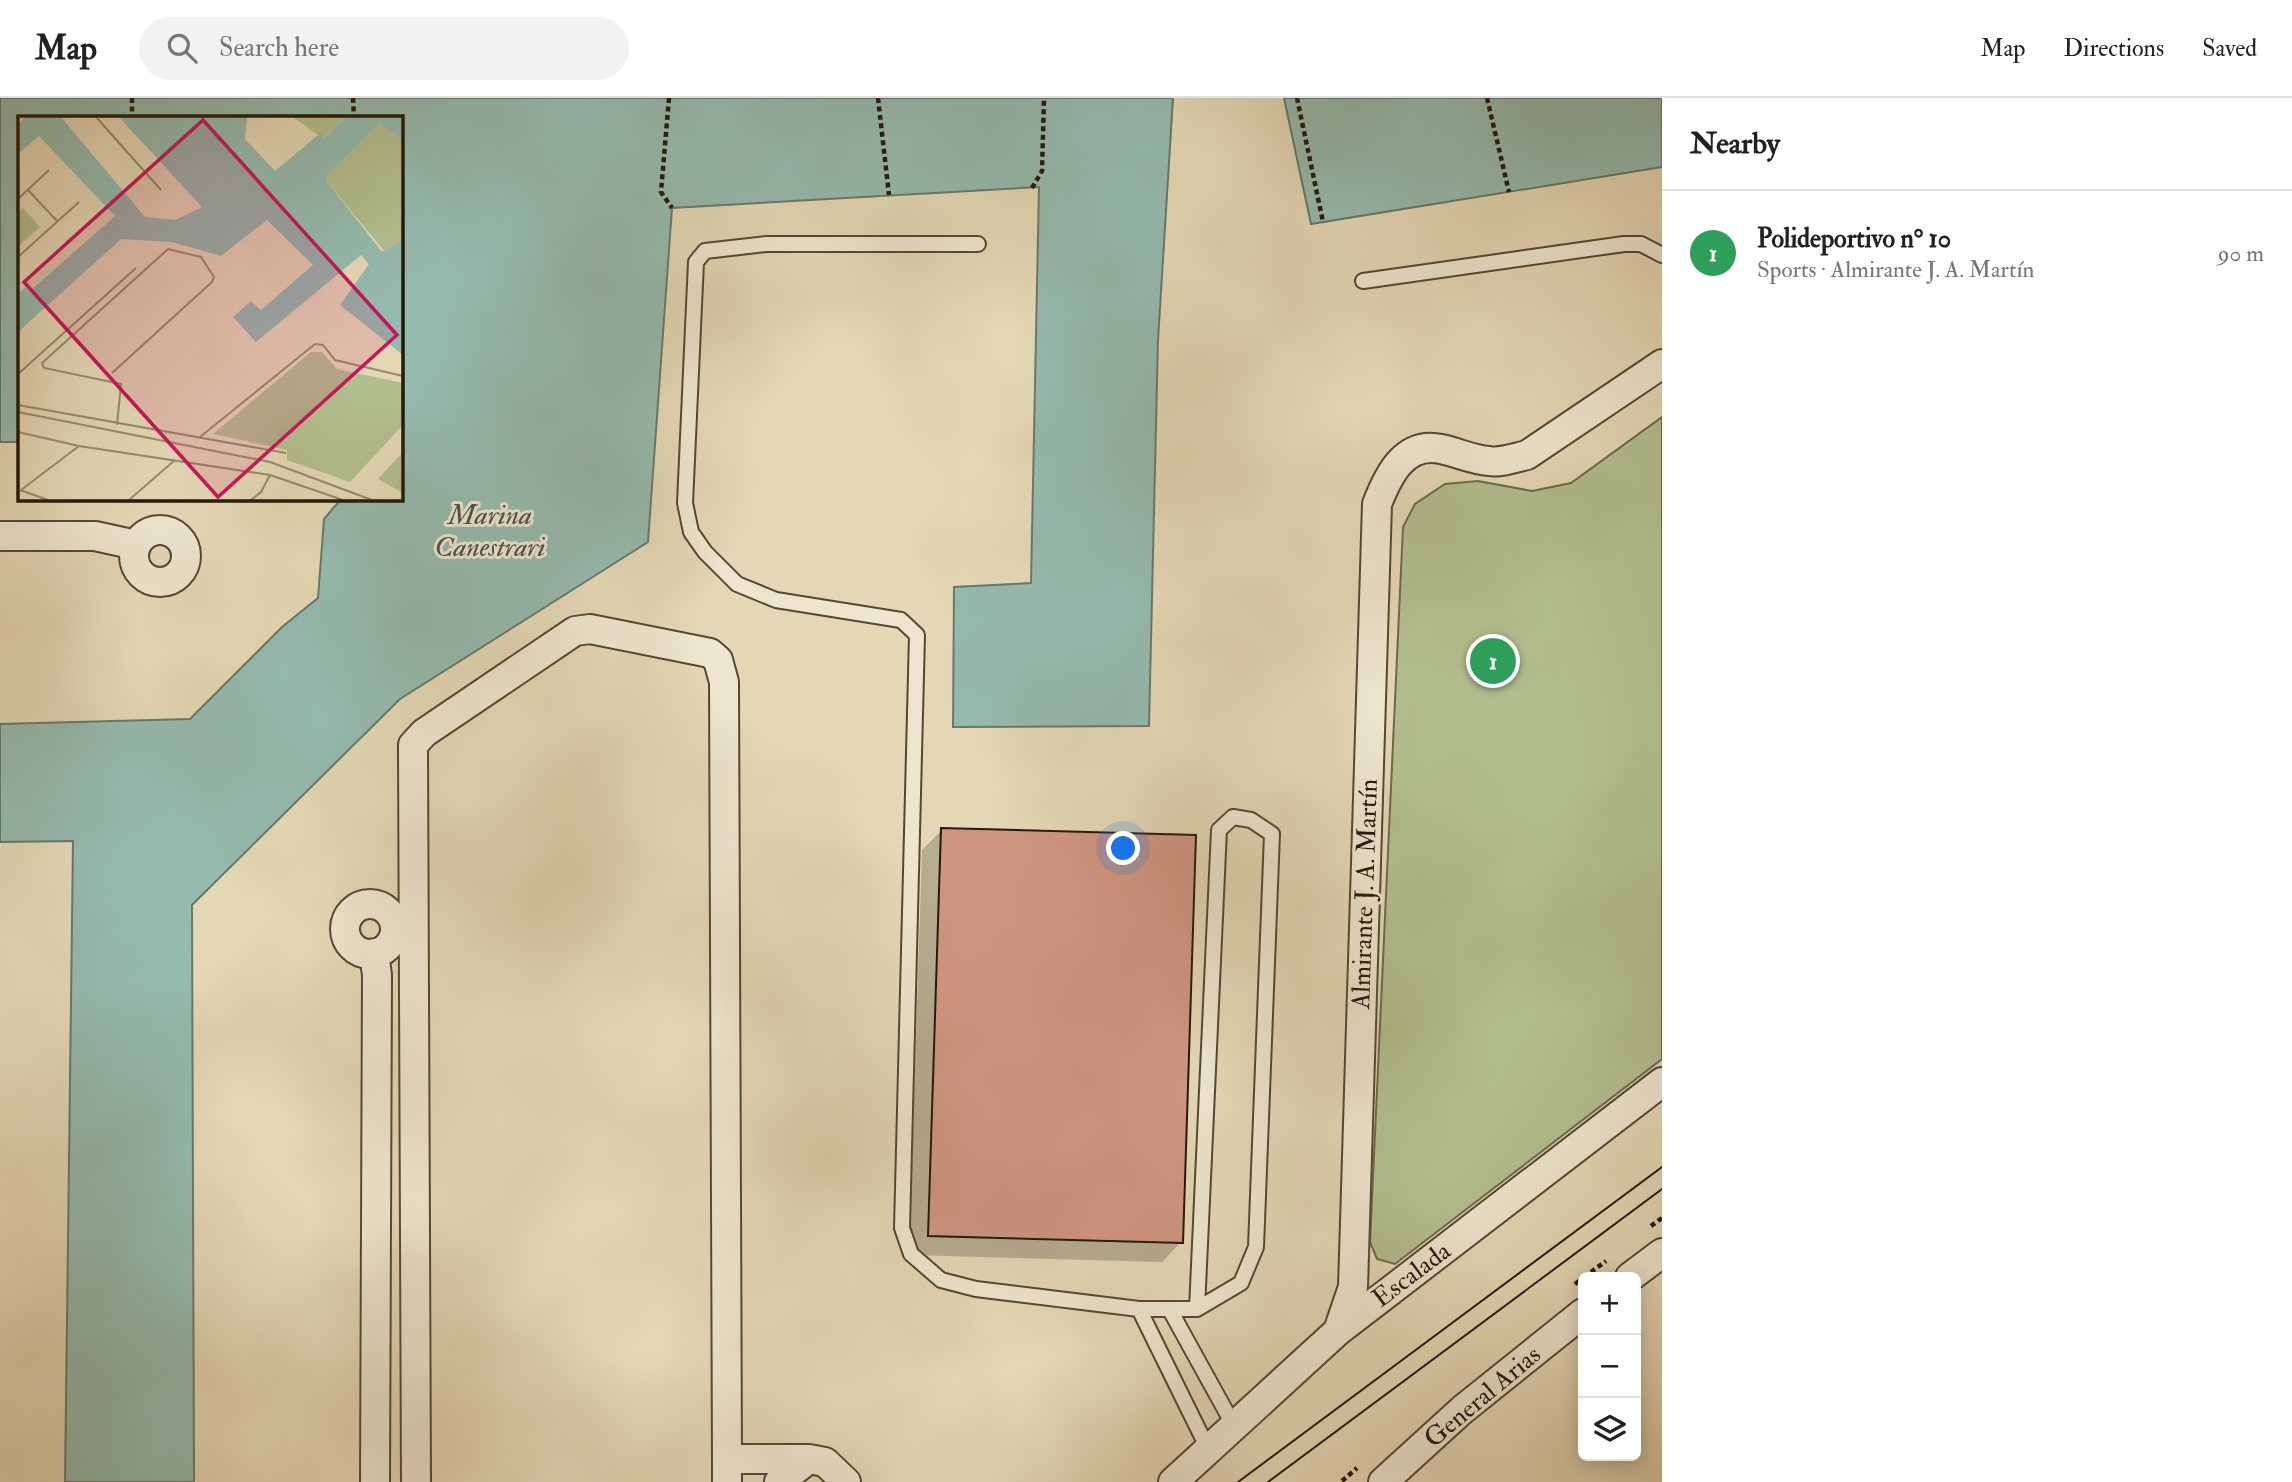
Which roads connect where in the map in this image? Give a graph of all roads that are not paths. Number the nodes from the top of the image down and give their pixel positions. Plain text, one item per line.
1 (978, 244) dead end
2 (1662, 255) edge
3 (1363, 281) dead end
4 (1662, 364) edge
5 (0, 536) edge
6 (136, 544) dead end
7 (374, 953) dead end
8 (1662, 1082) edge
9 (1662, 1253) edge
10 (1637, 1272) edge
11 (1139, 1309) junction
12 (1197, 1309) junction
13 (1170, 1310) junction
14 (1578, 1317) edge
15 (1338, 1331) junction
16 (1234, 1426) junction
17 (1208, 1449) junction
18 (809, 1459) junction
19 (727, 1471) edge
20 (375, 1482) edge
21 (416, 1482) edge
22 (779, 1482) edge
23 (846, 1482) edge
24 (1173, 1482) edge
25 (1383, 1482) edge

1 - 11 lane
2 - 3 lane
4 - 15 street, Almirante J. A. Martín
5 - 6 street
7 - 20 street
8 - 15 street, Escalada
9 - 10 street
11 - 13 lane
11 - 17 lane
12 - 12 lane
12 - 13 lane
13 - 16 lane
14 - 25 street, General Arias
15 - 16 street, Escalada
16 - 17 street, Escalada
17 - 24 street, Escalada
18 - 19 street
18 - 22 street
18 - 23 street
19 - 21 street

